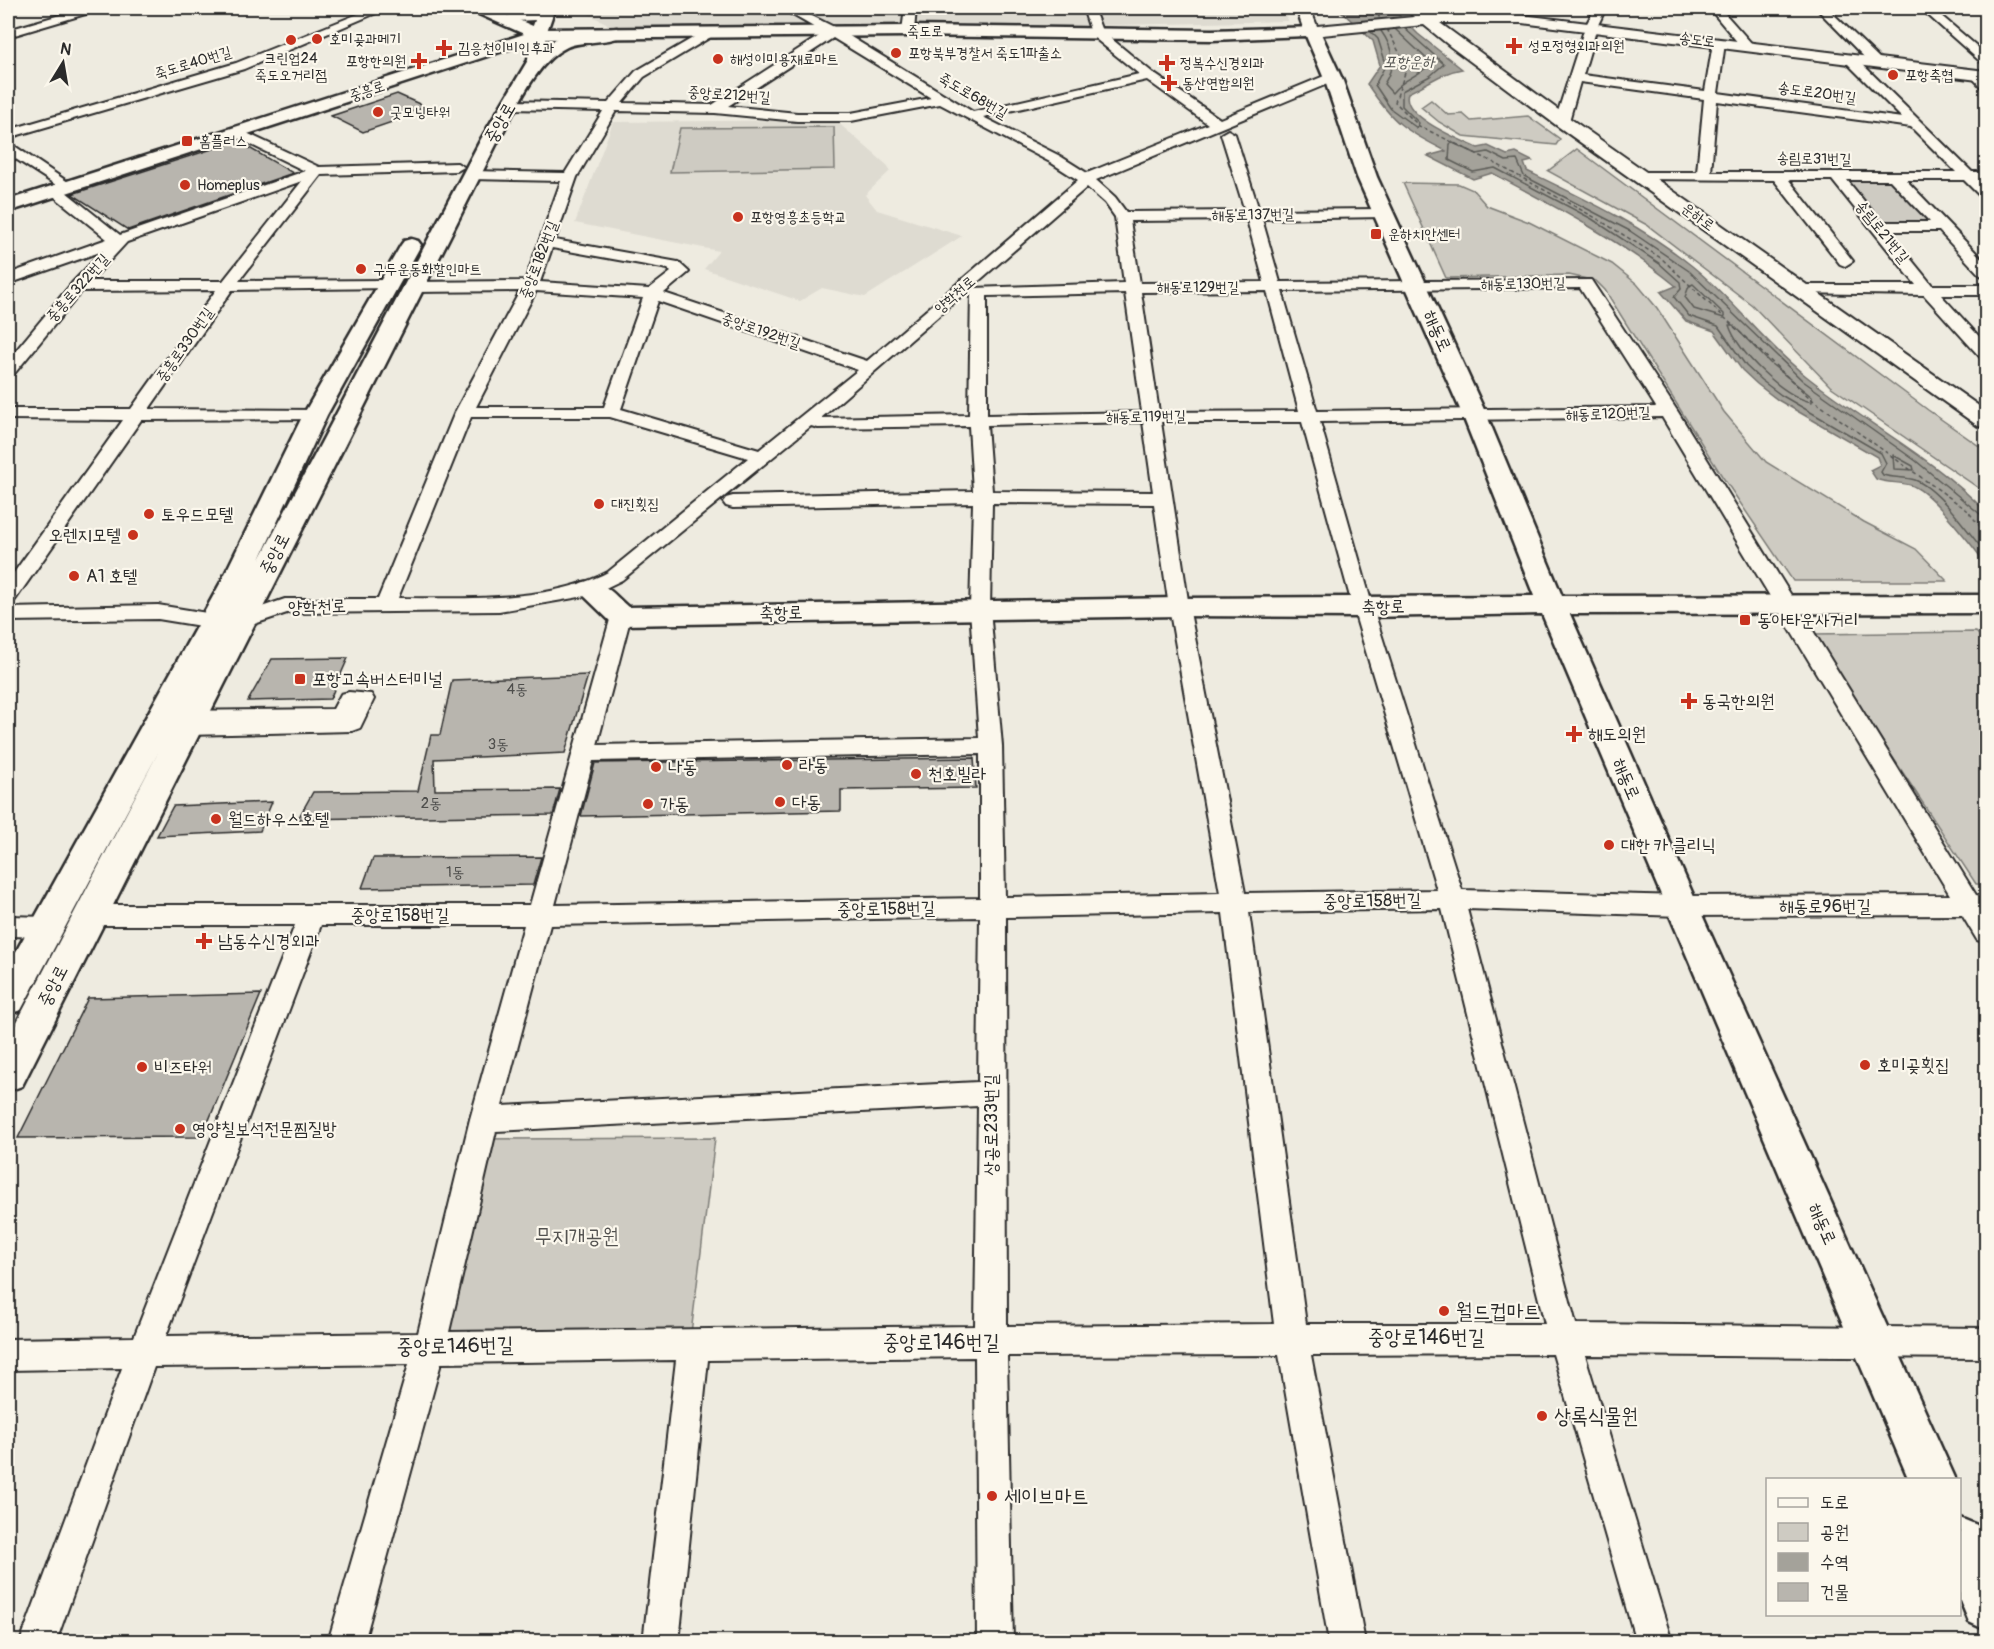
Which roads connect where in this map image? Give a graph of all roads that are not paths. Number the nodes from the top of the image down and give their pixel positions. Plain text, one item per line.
1 (95, 8) edge
2 (382, 8) edge
3 (547, 8) edge
4 (560, 8) edge
5 (788, 8) edge
6 (910, 8) edge
7 (1088, 8) edge
8 (1303, 8) edge
9 (1600, 8) edge
10 (1714, 8) edge
11 (1821, 8) edge
12 (1926, 8) edge
13 (1420, 14) edge
14 (579, 19) dead end
15 (491, 24) edge
16 (1592, 27) junction
17 (1322, 30) junction
18 (908, 31) junction
19 (710, 32) junction
20 (617, 33) junction
21 (834, 33) junction
22 (1096, 33) junction
23 (8, 34) edge
24 (1719, 43) junction
25 (538, 47) junction
26 (1748, 47) junction
27 (453, 56) junction
28 (510, 60) dead end
29 (1851, 60) junction
30 (1986, 60) edge
31 (1877, 63) junction
32 (1149, 76) junction
33 (1333, 77) junction
34 (1577, 78) junction
35 (1983, 78) edge
36 (1711, 96) junction
37 (944, 99) junction
38 (511, 105) junction
39 (612, 107) junction
40 (715, 109) junction
41 (972, 116) junction
42 (1562, 121) junction
43 (1918, 124) junction
44 (1223, 129) junction
45 (238, 133) junction
46 (8, 134) edge
47 (8, 148) edge
48 (317, 171) junction
49 (464, 171) junction
50 (1704, 175) junction
51 (1777, 175) junction
52 (1835, 175) junction
53 (1641, 176) junction
54 (1894, 176) junction
55 (1969, 176) junction
56 (1986, 176) edge
57 (570, 177) junction
58 (1092, 183) junction
59 (58, 186) junction
60 (1986, 194) edge
61 (8, 198) edge
62 (8, 206) edge
63 (1384, 213) junction
64 (1253, 214) junction
65 (1122, 217) junction
66 (1876, 226) junction
67 (1943, 227) junction
68 (120, 242) junction
69 (547, 243) junction
70 (1845, 261) dead end
71 (1986, 273) edge
72 (8, 279) edge
73 (1417, 285) junction
74 (78, 286) junction
75 (227, 286) junction
76 (401, 286) junction
77 (531, 286) junction
78 (1134, 286) junction
79 (1273, 287) junction
80 (1800, 290) junction
81 (1928, 290) junction
82 (1986, 290) edge
83 (980, 291) joint
84 (652, 294) junction
85 (1629, 351) joint
86 (1986, 353) edge
87 (870, 368) junction
88 (8, 370) edge
89 (464, 412) junction
90 (611, 412) junction
91 (1669, 412) junction
92 (8, 414) edge
93 (315, 415) junction
94 (135, 416) junction
95 (1475, 416) junction
96 (1150, 417) junction
97 (1309, 417) junction
98 (978, 420) junction
99 (1986, 420) edge
100 (818, 423) dead end
101 (763, 457) junction
102 (983, 497) junction
103 (1164, 498) junction
104 (733, 502) dead end
105 (603, 582) junction
106 (8, 595) edge
107 (1785, 603) junction
108 (1986, 604) edge
109 (1551, 605) junction
110 (385, 606) junction
111 (1179, 607) junction
112 (1363, 608) junction
113 (980, 609) junction
114 (8, 615) edge
115 (621, 616) junction
116 (226, 621) junction
117 (188, 722) junction
118 (158, 724) junction
119 (990, 746) junction
120 (585, 753) junction
121 (1452, 899) junction
122 (1235, 904) junction
123 (1978, 905) edge
124 (1681, 906) junction
125 (993, 908) junction
126 (91, 915) junction
127 (312, 915) junction
128 (541, 915) junction
129 (8, 926) edge
130 (46, 927) junction
131 (1986, 933) edge
132 (8, 999) edge
133 (8, 1075) edge
134 (991, 1093) junction
135 (484, 1119) junction
136 (1292, 1337) junction
137 (1564, 1337) junction
138 (1874, 1341) junction
139 (991, 1342) junction
140 (694, 1343) junction
141 (1986, 1343) edge
142 (430, 1347) junction
143 (144, 1352) junction
144 (8, 1354) edge
145 (1933, 1478) edge
146 (1961, 1547) edge
147 (1986, 1605) edge
148 (38, 1641) edge
149 (346, 1641) edge
150 (661, 1641) edge
151 (995, 1641) edge
152 (1347, 1641) edge
153 (1654, 1641) edge

1 - 23 street
2 - 46 street, 죽도로40번길
3 - 15 main road
3 - 25 main road, 중앙로
4 - 25 main road, 중앙로
5 - 21 street, 죽도로68번길
6 - 18 street
7 - 22 street
8 - 17 street, 해동로
9 - 16 street
10 - 26 street
11 - 31 street
12 - 30 street
13 - 16 street, 송도로
13 - 17 street, 송도로
13 - 42 street, 운하로
14 - 20 main road
15 - 25 main road
15 - 25 main road, 죽도로
15 - 25 main road, 중흥로
15 - 27 main road
15 - 28 main road
15 - 45 main road, 중흥로
16 - 24 street, 송도로
16 - 34 street
17 - 22 main road, 죽도로
17 - 33 main road, 해동로
18 - 21 main road, 죽도로
18 - 22 main road, 죽도로
19 - 20 main road, 죽도로
19 - 21 main road, 죽도로
19 - 39 street, 중앙로182번길
20 - 25 main road, 죽도로
20 - 25 main road
21 - 37 street, 죽도로68번길
21 - 40 street
22 - 32 street
24 - 26 street, 송도로
24 - 36 street
25 - 27 main road, 중흥로
25 - 38 main road, 중앙로
25 - 49 main road, 중앙로
26 - 29 street, 송도로
27 - 59 main road, 중흥로
29 - 31 street, 송도로
29 - 43 street, 송도로20번길
31 - 35 street, 송도로
32 - 41 street
32 - 44 street
33 - 44 street, 양학천로
33 - 63 main road, 해동로
34 - 36 street, 송도로20번길
34 - 42 street
36 - 43 street, 송도로20번길
36 - 50 street
37 - 40 street, 중앙로212번길
37 - 41 street, 죽도로68번길
38 - 39 street, 중앙로212번길
38 - 49 main road, 중앙로
39 - 40 street, 중앙로212번길
39 - 57 street, 중앙로182번길
41 - 58 street, 죽도로68번길
42 - 53 street, 운하로
43 - 55 street, 송도로20번길
44 - 58 street, 양학천로
44 - 64 street
45 - 48 street
45 - 59 main road, 중흥로
47 - 59 street, 중흥로322번길
48 - 49 street
48 - 68 street
48 - 75 street, 중흥로330번길
49 - 57 street
49 - 76 main road, 중앙로
50 - 51 street, 송림로31번길
50 - 53 street, 송림로31번길
51 - 52 street, 송림로31번길
51 - 70 street
52 - 54 street, 송림로31번길
52 - 66 street, 송림로21번길
53 - 80 street, 운하로
54 - 55 street, 송림로31번길
54 - 67 street
55 - 56 street, 송림로31번길
55 - 60 street
57 - 69 street, 중앙로182번길
58 - 65 street, 죽도로68번길
58 - 87 street, 양학천로
59 - 61 main road, 중흥로
59 - 62 main road, 중흥로
59 - 68 street, 중흥로322번길
63 - 64 street, 해동로137번길
63 - 73 main road, 해동로
64 - 65 street, 해동로137번길
64 - 79 street
65 - 78 street
66 - 67 street
66 - 81 street, 송림로21번길
67 - 71 street
68 - 72 street
68 - 74 street, 중흥로322번길
69 - 77 street, 중앙로182번길
69 - 84 street
73 - 79 street, 해동로129번길
73 - 85 street, 해동로130번길
73 - 95 main road, 해동로
74 - 75 street
74 - 88 street, 중흥로322번길
75 - 76 street
75 - 94 street, 중흥로330번길
76 - 77 street, 중앙로192번길
76 - 93 main road, 중앙로
76 - 116 main road, 중앙로
77 - 84 street, 중앙로192번길
77 - 89 street, 중앙로182번길
78 - 79 street, 해동로129번길
78 - 83 street, 해동로129번길
78 - 96 street
79 - 97 street
80 - 81 street, 송림로21번길
80 - 99 street, 운하로
81 - 82 street, 송림로21번길
81 - 86 street, 송림로21번길
83 - 98 street, 양학천로
84 - 87 street, 중앙로192번길
84 - 90 street
85 - 91 street, 해동로120번길
87 - 101 street, 양학천로
89 - 90 street
89 - 110 street, 중앙로182번길
90 - 101 street
91 - 95 street, 해동로120번길
91 - 107 street
92 - 94 street
93 - 94 street
93 - 116 main road, 중앙로
94 - 106 street, 중흥로330번길
95 - 97 street, 해동로119번길
95 - 109 main road, 해동로
96 - 97 street, 해동로119번길
96 - 98 street, 해동로119번길
96 - 103 street
97 - 112 street
98 - 100 street, 해동로119번길
98 - 102 street
101 - 105 street, 양학천로
102 - 103 street
102 - 104 street
102 - 113 street
103 - 111 street
105 - 110 street, 양학천로
105 - 115 main road
107 - 108 main road, 축항로
107 - 109 main road, 축항로
107 - 123 street
109 - 112 main road, 축항로
109 - 124 main road, 해동로
110 - 116 street, 양학천로
111 - 112 main road, 축항로
111 - 113 main road, 축항로
111 - 122 street
112 - 121 street
113 - 115 main road, 축항로
113 - 119 street, 상공로233번길
114 - 116 street, 양학천로
115 - 120 street
116 - 117 main road, 중앙로
116 - 118 main road, 중앙로
117 - 117 street
117 - 118 street
117 - 126 main road, 중앙로
118 - 130 main road, 중앙로
119 - 120 street
119 - 125 street, 상공로233번길
120 - 128 street
121 - 122 street, 중앙로158번길
121 - 124 street, 중앙로158번길
121 - 137 street
122 - 125 street, 중앙로158번길
122 - 136 street
123 - 124 street, 해동로96번길
123 - 131 street
124 - 138 main road, 해동로
125 - 128 street, 중앙로158번길
125 - 134 street, 상공로233번길
126 - 127 street, 중앙로158번길
126 - 133 main road, 중앙로
127 - 128 street, 중앙로158번길
127 - 143 street
128 - 135 street
129 - 130 street
130 - 132 main road, 중앙로
134 - 135 street
134 - 139 street, 상공로233번길
135 - 142 street
136 - 137 street, 중앙로146번길
136 - 139 street, 중앙로146번길
136 - 152 street
137 - 138 street, 중앙로146번길
137 - 153 street
138 - 141 street, 중앙로146번길
138 - 145 main road, 해동로
139 - 140 street, 중앙로146번길
139 - 151 street, 상공로233번길
140 - 142 street, 중앙로146번길
140 - 150 street
142 - 143 street, 중앙로146번길
142 - 149 street
143 - 144 street, 중앙로146번길
143 - 148 street
146 - 147 main road

